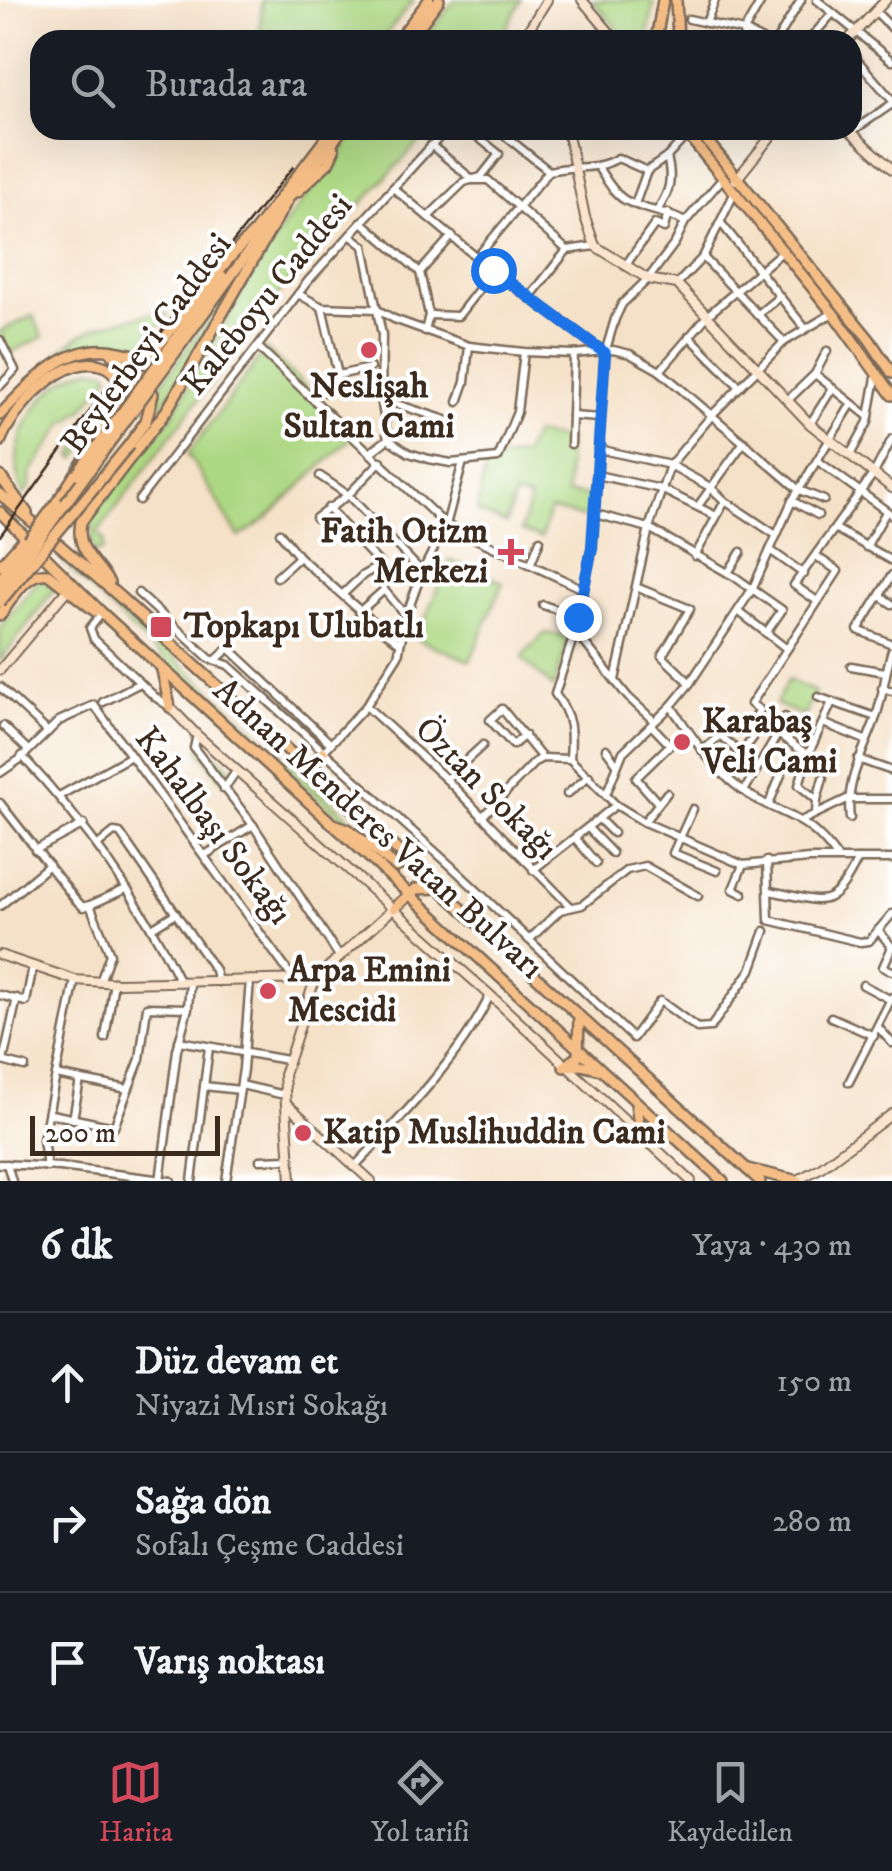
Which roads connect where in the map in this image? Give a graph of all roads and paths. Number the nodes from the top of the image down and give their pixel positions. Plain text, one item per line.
1 (426, 0) edge
2 (442, 0) edge
3 (547, 0) edge
4 (582, 0) edge
5 (663, 0) edge
6 (676, 0) edge
7 (714, 0) edge
8 (762, 0) edge
9 (800, 0) edge
10 (886, 0) edge
11 (820, 1) edge
12 (876, 11) junction
13 (832, 14) junction
14 (689, 18) dead end
15 (706, 23) junction
16 (892, 28) edge
17 (405, 30) edge
18 (416, 30) edge
19 (528, 30) edge
20 (608, 30) edge
21 (658, 30) edge
22 (678, 30) edge
23 (726, 30) edge
24 (747, 30) edge
25 (783, 30) edge
26 (818, 30) edge
27 (846, 30) edge
28 (857, 30) edge
29 (862, 43) edge
30 (892, 61) edge
31 (862, 66) edge
32 (892, 102) edge
33 (862, 123) edge
34 (326, 140) edge
35 (328, 140) edge
36 (437, 140) edge
37 (482, 140) edge
38 (511, 140) edge
39 (568, 140) edge
40 (680, 140) edge
41 (691, 140) edge
42 (706, 140) edge
43 (768, 140) edge
44 (860, 140) edge
45 (432, 145) junction
46 (667, 156) junction
47 (572, 165) junction
48 (710, 166) junction
49 (892, 168) edge
50 (599, 170) junction
51 (550, 171) junction
52 (646, 171) junction
53 (722, 179) junction
54 (473, 180) junction
55 (736, 180) junction
56 (393, 188) junction
57 (734, 194) junction
58 (290, 197) junction
59 (635, 204) junction
60 (517, 208) junction
61 (656, 212) junction
62 (668, 213) junction
63 (428, 217) junction
64 (362, 222) junction
65 (684, 222) junction
66 (721, 222) junction
67 (252, 234) junction
68 (350, 235) junction
69 (452, 236) junction
70 (595, 246) junction
71 (567, 250) junction
72 (783, 251) junction
73 (477, 257) junction
74 (703, 257) junction
75 (624, 266) junction
76 (493, 270) junction
77 (420, 272) junction
78 (760, 272) junction
79 (648, 279) junction
80 (678, 284) junction
81 (736, 290) junction
82 (298, 294) junction
83 (530, 296) junction
84 (779, 297) junction
85 (322, 307) junction
86 (376, 309) junction
87 (836, 309) junction
88 (429, 315) junction
89 (708, 315) junction
90 (757, 315) junction
91 (805, 328) junction
92 (425, 331) junction
93 (690, 336) junction
94 (0, 340) edge
95 (784, 342) junction
96 (469, 346) junction
97 (259, 348) junction
98 (827, 350) dead end
99 (524, 352) junction
100 (605, 353) junction
101 (574, 354) junction
102 (65, 360) junction
103 (890, 365) edge
104 (160, 367) junction
105 (370, 368) dead end
106 (757, 368) junction
107 (660, 371) junction
108 (877, 372) junction
109 (815, 374) junction
110 (338, 375) junction
111 (0, 386) edge
112 (740, 386) junction
113 (832, 389) junction
114 (325, 392) dead end
115 (892, 395) edge
116 (382, 399) junction
117 (787, 401) junction
118 (458, 402) dead end
119 (850, 405) junction
120 (713, 414) junction
121 (0, 415) edge
122 (572, 416) junction
123 (598, 418) junction
124 (869, 418) junction
125 (446, 420) dead end
126 (810, 424) junction
127 (388, 439) junction
128 (830, 440) junction
129 (892, 440) edge
130 (0, 442) edge
131 (744, 442) junction
132 (571, 444) dead end
133 (598, 449) junction
134 (371, 452) junction
135 (850, 455) junction
136 (888, 457) edge
137 (381, 461) junction
138 (818, 461) junction
139 (463, 462) junction
140 (670, 465) junction
141 (77, 474) junction
142 (874, 474) junction
143 (597, 475) junction
144 (0, 476) edge
145 (320, 476) dead end
146 (710, 487) junction
147 (892, 488) edge
148 (661, 489) junction
149 (798, 490) junction
150 (861, 493) junction
151 (0, 494) edge
152 (348, 495) junction
153 (139, 500) dead end
154 (824, 500) dead end
155 (792, 501) junction
156 (57, 502) junction
157 (725, 502) junction
158 (698, 506) junction
159 (328, 508) junction
160 (0, 512) edge
161 (595, 514) junction
162 (889, 514) edge
163 (716, 516) junction
164 (818, 516) dead end
165 (316, 518) dead end
166 (446, 525) junction
167 (36, 528) junction
168 (649, 528) junction
169 (836, 529) junction
170 (280, 533) dead end
171 (776, 535) junction
172 (540, 540) dead end
173 (866, 547) junction
174 (770, 550) junction
175 (741, 552) dead end
176 (695, 556) junction
177 (816, 556) junction
178 (299, 557) junction
179 (892, 560) edge
180 (0, 563) edge
181 (531, 563) junction
182 (381, 565) junction
183 (422, 572) junction
184 (728, 573) junction
185 (804, 574) junction
186 (892, 575) edge
187 (277, 577) dead end
188 (0, 580) edge
189 (636, 586) junction
190 (752, 588) junction
191 (20, 589) junction
192 (583, 589) junction
193 (67, 590) junction
194 (112, 590) junction
195 (384, 590) junction
196 (0, 593) edge
197 (138, 593) dead end
198 (343, 594) junction
199 (880, 596) junction
200 (817, 601) junction
201 (0, 602) edge
202 (892, 604) edge
203 (543, 606) dead end
204 (738, 611) junction
205 (359, 612) junction
206 (102, 613) junction
207 (0, 616) edge
208 (406, 616) junction
209 (578, 617) junction
210 (766, 633) junction
211 (574, 635) junction
212 (401, 644) junction
213 (892, 647) edge
214 (787, 649) junction
215 (216, 660) junction
216 (852, 666) dead end
217 (161, 668) junction
218 (0, 670) edge
219 (885, 672) junction
220 (615, 680) junction
221 (140, 683) junction
222 (690, 683) junction
223 (0, 687) edge
224 (882, 688) junction
225 (892, 690) edge
226 (818, 697) dead end
227 (832, 702) junction
228 (99, 704) junction
229 (366, 706) junction
230 (671, 706) junction
231 (170, 707) junction
232 (785, 717) dead end
233 (876, 718) junction
234 (752, 722) dead end
235 (796, 722) dead end
236 (653, 723) junction
237 (823, 723) junction
238 (3, 726) dead end
239 (48, 732) junction
240 (778, 734) junction
241 (197, 735) junction
242 (524, 735) junction
243 (752, 738) dead end
244 (788, 740) junction
245 (866, 740) junction
246 (483, 744) dead end
247 (326, 748) junction
248 (606, 749) dead end
249 (703, 750) junction
250 (740, 752) junction
251 (25, 753) junction
252 (808, 755) junction
253 (131, 756) junction
254 (542, 758) junction
255 (570, 758) junction
256 (858, 759) junction
257 (618, 765) junction
258 (308, 769) junction
259 (237, 770) junction
260 (892, 771) edge
261 (0, 773) edge
262 (724, 775) junction
263 (782, 775) dead end
264 (588, 776) junction
265 (446, 778) junction
266 (823, 778) dead end
267 (224, 789) junction
268 (744, 791) junction
269 (607, 792) junction
270 (667, 793) dead end
271 (567, 794) dead end
272 (59, 796) junction
273 (847, 799) junction
274 (892, 799) edge
275 (817, 800) junction
276 (0, 803) edge
277 (658, 803) junction
278 (768, 804) junction
279 (616, 805) junction
280 (692, 809) dead end
281 (816, 813) junction
282 (482, 817) junction
283 (850, 818) dead end
284 (600, 819) junction
285 (803, 820) junction
286 (644, 822) junction
287 (84, 824) junction
288 (331, 824) junction
289 (253, 825) junction
290 (588, 828) junction
291 (614, 833) dead end
292 (575, 838) junction
293 (679, 839) junction
294 (98, 845) junction
295 (35, 850) junction
296 (612, 853) dead end
297 (205, 855) junction
298 (403, 857) junction
299 (838, 858) junction
300 (892, 859) edge
301 (858, 860) junction
302 (767, 861) junction
303 (596, 863) dead end
304 (49, 865) junction
305 (743, 865) junction
306 (533, 870) junction
307 (717, 872) dead end
308 (434, 888) junction
309 (126, 889) junction
310 (770, 891) junction
311 (409, 894) junction
312 (744, 894) dead end
313 (698, 896) dead end
314 (90, 905) junction
315 (0, 906) edge
316 (422, 906) junction
317 (571, 907) junction
318 (394, 908) junction
319 (177, 913) junction
320 (892, 914) edge
321 (152, 928) junction
322 (878, 930) junction
323 (765, 931) dead end
324 (529, 940) junction
325 (892, 947) edge
326 (0, 954) edge
327 (339, 956) junction
328 (33, 966) junction
329 (892, 971) edge
330 (292, 978) junction
331 (315, 979) junction
332 (75, 980) junction
333 (250, 980) junction
334 (100, 982) junction
335 (114, 982) junction
336 (180, 982) junction
337 (190, 982) junction
338 (218, 982) junction
339 (864, 985) dead end
340 (0, 995) edge
341 (490, 995) junction
342 (17, 998) junction
343 (891, 998) edge
344 (188, 1008) junction
345 (579, 1016) junction
346 (831, 1016) dead end
347 (0, 1026) edge
348 (878, 1027) junction
349 (10, 1028) junction
350 (874, 1036) junction
351 (106, 1038) dead end
352 (180, 1041) junction
353 (892, 1043) edge
354 (209, 1047) junction
355 (578, 1049) junction
356 (244, 1052) junction
357 (286, 1060) junction
358 (2, 1061) edge
359 (26, 1067) dead end
360 (564, 1067) junction
361 (603, 1071) junction
362 (56, 1075) junction
363 (80, 1080) junction
364 (849, 1082) dead end
365 (204, 1086) junction
366 (240, 1088) junction
367 (128, 1089) junction
368 (280, 1094) dead end
369 (635, 1100) junction
370 (288, 1105) junction
371 (50, 1114) junction
372 (892, 1114) edge
373 (73, 1119) junction
374 (640, 1134) junction
375 (672, 1134) junction
376 (648, 1143) junction
377 (289, 1159) junction
378 (260, 1160) dead end
379 (3, 1164) edge
380 (354, 1166) junction
381 (47, 1168) junction
382 (746, 1168) junction
383 (85, 1171) junction
384 (160, 1180) edge
385 (12, 1181) edge
386 (95, 1181) edge
387 (171, 1181) edge
388 (192, 1181) edge
389 (226, 1181) edge
390 (291, 1181) edge
391 (372, 1181) edge
392 (691, 1181) edge
393 (724, 1181) edge
394 (760, 1181) edge
395 (798, 1181) edge

1 - 17 main road
2 - 18 main road
3 - 19 street
4 - 20 street
5 - 21 main road
6 - 22 main road
7 - 15 street
8 - 24 street
9 - 25 street
10 - 12 street
11 - 13 street
12 - 16 street
12 - 28 street
13 - 26 street
13 - 27 street
14 - 15 street
15 - 23 street
29 - 30 street
31 - 32 street
32 - 33 street
34 - 67 main road, Beylerbeyi Caddesi
35 - 58 main road
36 - 45 street, Kaleboyu Caddesi
37 - 54 street
38 - 51 street
39 - 47 street
40 - 46 street
41 - 48 main road
42 - 55 main road
43 - 55 street
44 - 49 street
45 - 54 street
45 - 56 street, Kaleboyu Caddesi
46 - 52 street
46 - 61 street
47 - 50 street
47 - 51 street
47 - 70 street
48 - 53 main road
48 - 55 main road
50 - 52 street
50 - 59 street
51 - 60 street
52 - 59 street
53 - 57 main road
53 - 65 street
54 - 60 street
54 - 63 street
55 - 87 main road
56 - 63 street
56 - 64 street, Kaleboyu Caddesi
57 - 66 street
57 - 72 main road
58 - 104 main road, Beylerbeyi Caddesi
58 - 194 main road
59 - 61 street
60 - 71 street
60 - 73 street
61 - 62 street
62 - 65 street
62 - 75 street
63 - 69 street
64 - 68 street, Kaleboyu Caddesi
64 - 77 street
65 - 79 street
66 - 74 street
66 - 78 street
67 - 102 main road
67 - 104 main road, Beylerbeyi Caddesi
68 - 82 street, Kaleboyu Caddesi
68 - 86 street
69 - 73 street
69 - 77 street
70 - 71 street
70 - 75 street
71 - 83 street
72 - 78 street
72 - 87 main road
73 - 76 street
74 - 80 street
74 - 81 street
75 - 79 street
76 - 83 street
76 - 88 street
77 - 88 street
78 - 81 street
78 - 84 street
79 - 80 street
79 - 100 street
80 - 89 street
81 - 89 street
81 - 90 street
82 - 85 street
82 - 97 street, Kaleboyu Caddesi
83 - 100 street
84 - 90 street
84 - 91 street
85 - 86 street
85 - 110 street
86 - 92 street
86 - 116 street
87 - 91 street
87 - 103 main road
87 - 108 main road
88 - 92 street
89 - 93 street
89 - 106 street
90 - 95 street
91 - 95 street
92 - 96 street
93 - 107 street
93 - 112 street
94 - 111 street
95 - 106 street
96 - 99 street
96 - 118 street
97 - 134 street
97 - 153 street, Kaleboyu Caddesi
98 - 109 street
99 - 101 street
99 - 139 street
100 - 101 street
100 - 107 street
100 - 123 street
101 - 122 street
102 - 121 main road
102 - 201 main road, bridge
104 - 141 main road, Beylerbeyi Caddesi, bridge
104 - 196 main road, Beylerbeyi Caddesi, bridge
105 - 110 street
106 - 112 street
106 - 117 street
107 - 120 street
108 - 115 main road
108 - 124 street
109 - 113 street
109 - 117 street
110 - 114 street
112 - 120 street
113 - 119 street
113 - 126 street
116 - 125 street
116 - 127 street
117 - 126 street
119 - 124 street
119 - 128 street
120 - 131 street
120 - 140 street
122 - 123 street
122 - 132 street
123 - 133 street
124 - 135 street
126 - 128 street
127 - 134 street
127 - 139 street
128 - 135 street
128 - 138 street
129 - 136 street
130 - 141 main road, bridge
131 - 146 street
131 - 149 street
133 - 140 street
133 - 143 street
134 - 137 street
135 - 142 street
136 - 142 street
137 - 152 street
137 - 166 street
138 - 149 street
138 - 150 street
139 - 166 street
140 - 146 street
140 - 148 street
141 - 156 main road, Beylerbeyi Caddesi
142 - 147 street
142 - 150 street
143 - 148 street
143 - 161 street
144 - 167 main road
145 - 152 street
146 - 157 street
146 - 158 street
148 - 158 street
148 - 168 street
149 - 154 street
149 - 155 street
150 - 162 street
150 - 169 street
151 - 167 main road
152 - 159 street
152 - 183 street
155 - 164 street
155 - 171 street
156 - 180 main road, bridge
156 - 188 main road, bridge
157 - 163 street
157 - 171 street
158 - 163 street
159 - 165 street
159 - 182 street
160 - 206 main road, Adnan Menderes Vatan Bulvarı
161 - 168 street
161 - 192 street
162 - 173 street
163 - 176 street
166 - 181 street
166 - 183 street
167 - 194 main road
168 - 176 street
168 - 189 street
169 - 173 street
169 - 177 street
170 - 178 street
171 - 174 street
172 - 181 street
173 - 179 street
174 - 185 street
174 - 190 street
175 - 184 street
176 - 184 street
177 - 185 street
177 - 200 street
178 - 187 street
178 - 198 street
180 - 191 main road
181 - 192 street
182 - 195 street
182 - 198 street
183 - 208 street
184 - 190 street
185 - 200 street
186 - 199 street
189 - 220 street
189 - 222 street
190 - 204 street
190 - 210 street
191 - 193 main road
191 - 207 main road
192 - 209 street
193 - 206 main road
193 - 218 street
194 - 258 main road, Adnan Menderes Vatan Bulvarı
195 - 205 street
195 - 208 street
197 - 215 street
198 - 205 street
199 - 202 street
199 - 213 street
200 - 214 street
203 - 209 street
204 - 210 street
204 - 222 street
205 - 212 street
206 - 217 main road, Adnan Menderes Vatan Bulvarı
206 - 221 street
208 - 212 street
209 - 211 street
210 - 214 street
211 - 220 street
211 - 255 street
212 - 229 street
213 - 219 street
214 - 234 street
215 - 247 street
215 - 247 street
216 - 219 street
217 - 231 main road
217 - 288 main road, Adnan Menderes Vatan Bulvarı
219 - 224 street
220 - 236 street
221 - 228 street
221 - 231 street
222 - 230 street
223 - 239 street
224 - 225 street
224 - 233 street
226 - 227 street
227 - 233 street
227 - 237 street
228 - 239 street
228 - 253 street, Kahalbaşı Sokağı
229 - 247 street
229 - 265 street, Öztan Sokağı
230 - 236 street
230 - 249 street
231 - 241 street
232 - 240 street
233 - 245 street
235 - 244 street
236 - 257 street
236 - 277 street
237 - 245 street
237 - 252 street
238 - 251 street
239 - 251 street
240 - 244 street
240 - 268 street
241 - 259 street
241 - 267 street
242 - 242 street
242 - 254 street
243 - 250 street
244 - 252 street
245 - 256 street
246 - 265 street
247 - 258 main road
247 - 324 street
248 - 257 street
249 - 250 street
249 - 262 street
250 - 262 street
251 - 261 street
251 - 272 street
252 - 275 street
253 - 272 street
253 - 297 street, Kahalbaşı Sokağı
254 - 255 street
254 - 282 street
255 - 264 street
256 - 260 street
256 - 273 street
257 - 269 street
258 - 298 main road, Adnan Menderes Vatan Bulvarı
259 - 267 street
259 - 318 street
262 - 268 street
263 - 278 street
264 - 269 street
264 - 271 street
265 - 282 street, Öztan Sokağı
266 - 275 street
267 - 289 street
268 - 278 street
269 - 279 street
270 - 277 street
272 - 287 street
273 - 274 street
273 - 281 street
273 - 283 street
275 - 281 street
276 - 295 street
277 - 286 street
278 - 285 street
279 - 284 street
279 - 286 street
280 - 293 street
281 - 285 street
282 - 306 street, Öztan Sokağı
284 - 290 street
284 - 291 street
285 - 299 street
286 - 293 street
287 - 294 street
287 - 295 street
288 - 298 main road
288 - 311 main road, Adnan Menderes Vatan Bulvarı
289 - 297 street
289 - 327 street
290 - 292 street
290 - 296 street
292 - 303 street
292 - 306 street
293 - 305 street
293 - 307 street
294 - 309 street
294 - 319 street
295 - 304 street
297 - 330 street, Kahalbaşı Sokağı
298 - 308 main road, Adnan Menderes Vatan Bulvarı
299 - 301 street
299 - 302 street
300 - 301 street
301 - 310 street
302 - 305 street
302 - 310 street
304 - 314 street
304 - 315 street
305 - 312 street
306 - 317 street, Öztan Sokağı
308 - 311 main road
308 - 316 main road
308 - 345 main road, Adnan Menderes Vatan Bulvarı
309 - 314 street
309 - 321 street
310 - 322 street
311 - 316 main road, Adnan Menderes Vatan Bulvarı
311 - 318 main road
313 - 317 street
314 - 334 street
316 - 355 main road, Adnan Menderes Vatan Bulvarı
317 - 324 street
318 - 327 street
318 - 341 street
319 - 321 street
319 - 338 street
320 - 322 street
321 - 336 street
322 - 325 street
323 - 324 street
325 - 329 street
326 - 328 street
327 - 331 street
328 - 332 street
328 - 342 street
330 - 331 street
330 - 333 street
331 - 357 street
332 - 334 street
332 - 362 street
333 - 338 street
333 - 356 street
334 - 335 street
335 - 336 street
335 - 351 street
336 - 337 street
337 - 338 street
337 - 344 street
339 - 343 street
340 - 342 street
341 - 360 street
341 - 380 street
342 - 349 street
343 - 348 street
344 - 352 street
344 - 367 street
345 - 355 main road
345 - 382 main road, Adnan Menderes Vatan Bulvarı
346 - 350 street
347 - 349 street
348 - 350 street
348 - 353 street
349 - 358 street
350 - 364 street
352 - 354 street
352 - 384 street
354 - 356 street
354 - 365 street
355 - 360 main road
355 - 361 main road, Adnan Menderes Vatan Bulvarı
356 - 357 street
356 - 366 street
357 - 370 street
358 - 359 street
360 - 361 main road
360 - 374 street
361 - 369 main road, Adnan Menderes Vatan Bulvarı
362 - 363 street
362 - 371 street
363 - 367 street
363 - 373 street
365 - 366 street
365 - 388 street
366 - 368 street
366 - 389 street
367 - 373 street
369 - 374 main road
369 - 375 main road, Adnan Menderes Vatan Bulvarı
370 - 377 street
370 - 380 street
371 - 373 street
371 - 381 street
372 - 395 street
374 - 376 street
375 - 376 main road
375 - 393 main road, Adnan Menderes Vatan Bulvarı
376 - 392 street
377 - 378 street
377 - 390 street
379 - 381 street
379 - 385 street
380 - 391 street
381 - 383 street
382 - 394 main road, Adnan Menderes Vatan Bulvarı
382 - 395 main road
383 - 384 street
383 - 386 street
384 - 387 street

